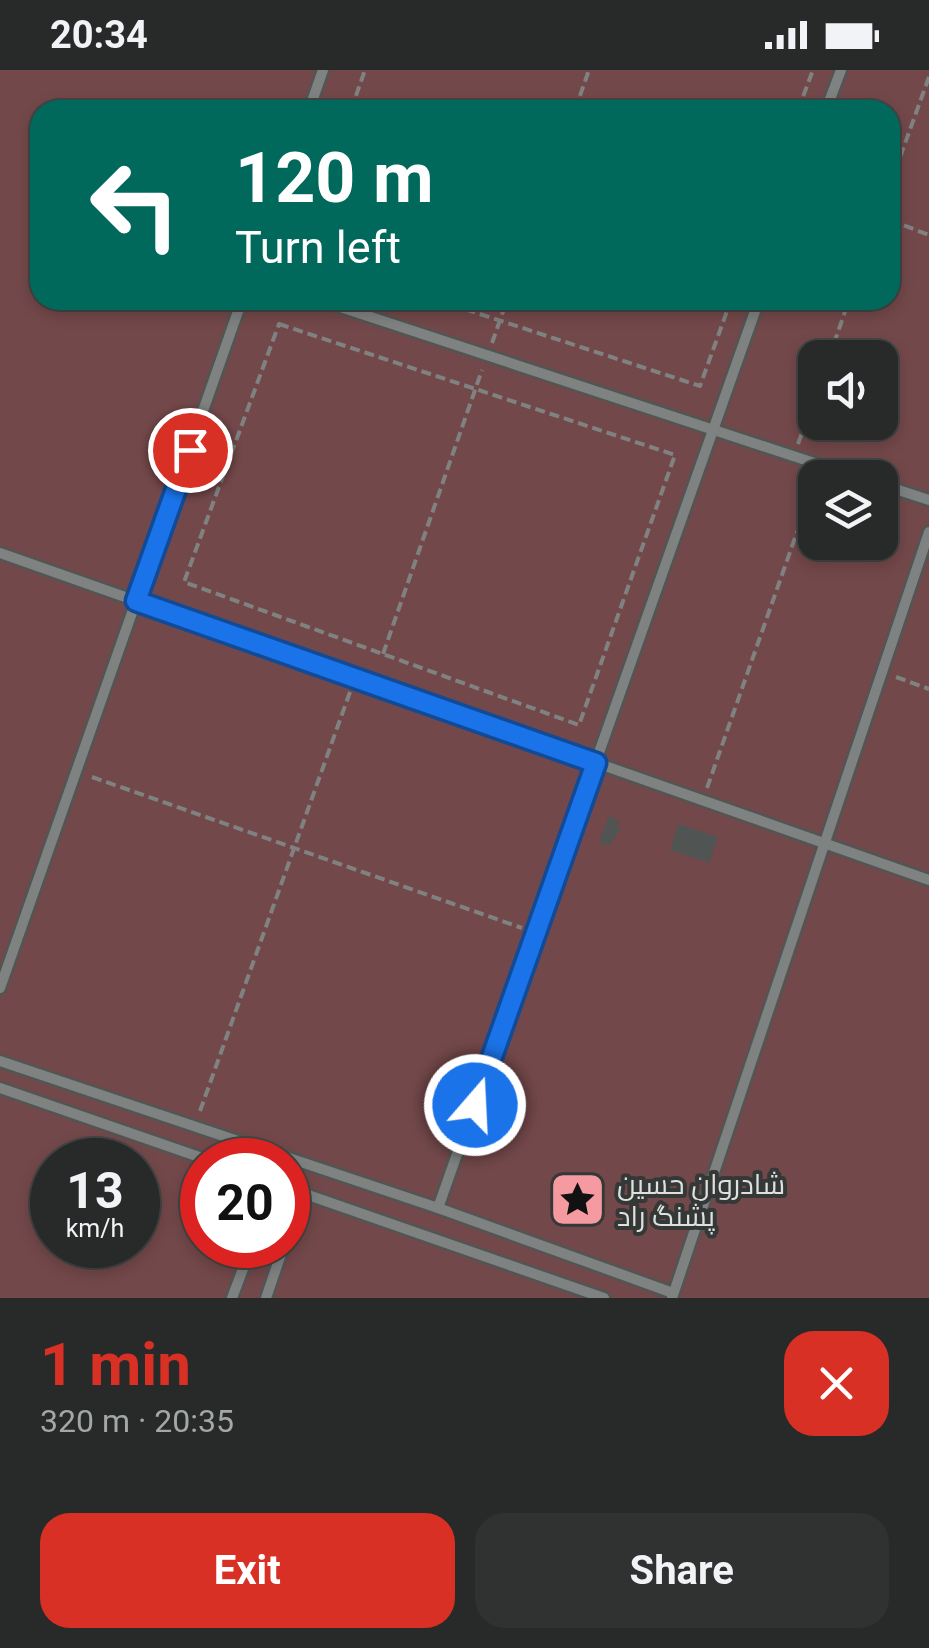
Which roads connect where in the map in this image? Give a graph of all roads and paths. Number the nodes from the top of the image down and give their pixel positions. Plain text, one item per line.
1 (324, 70) edge
2 (366, 70) edge
3 (589, 70) edge
4 (813, 70) edge
5 (840, 70) edge
6 (929, 78) edge
7 (313, 100) edge
8 (355, 100) edge
9 (578, 100) edge
10 (802, 100) edge
11 (830, 100) edge
12 (900, 158) edge
13 (900, 224) edge
14 (929, 235) edge
15 (238, 310) edge
16 (350, 310) edge
17 (468, 310) edge
18 (504, 310) edge
19 (727, 310) edge
20 (756, 310) edge
21 (846, 310) edge
22 (500, 320) junction
23 (835, 340) edge
24 (487, 355) junction
25 (476, 389) junction
26 (714, 429) junction
27 (800, 440) edge
28 (794, 456) junction
29 (806, 460) edge
30 (898, 490) edge
31 (929, 500) edge
32 (798, 530) edge
33 (929, 532) edge
34 (0, 552) edge
35 (136, 601) junction
36 (383, 654) junction
37 (883, 672) junction
38 (355, 678) junction
39 (929, 689) edge
40 (596, 763) junction
41 (76, 772) junction
42 (703, 801) junction
43 (826, 844) junction
44 (296, 848) junction
45 (929, 880) edge
46 (536, 933) junction
47 (0, 988) edge
48 (0, 1061) edge
49 (0, 1088) edge
50 (196, 1125) junction
51 (180, 1150) edge
52 (310, 1196) edge
53 (438, 1208) junction
54 (243, 1268) edge
55 (276, 1268) edge
56 (672, 1295) edge
57 (232, 1298) edge
58 (266, 1298) edge
59 (604, 1298) edge

1 - 7 lane
2 - 8 path
3 - 9 path
4 - 10 path
5 - 11 lane
6 - 12 path
13 - 14 path
15 - 35 lane
16 - 24 lane
17 - 22 path
18 - 22 path
19 - 22 path
20 - 26 lane
21 - 23 path
22 - 24 path
24 - 25 path
24 - 26 lane
25 - 36 path
25 - 36 path
25 - 36 path
26 - 28 lane
26 - 40 lane
27 - 28 path
28 - 29 lane
30 - 31 lane
32 - 42 path
33 - 37 lane
34 - 35 lane
35 - 38 lane
35 - 41 lane
37 - 39 path
37 - 43 lane
38 - 40 lane
38 - 44 path
40 - 42 lane
40 - 46 lane
41 - 44 path
41 - 47 lane
42 - 43 lane
43 - 45 lane
43 - 56 lane
44 - 46 path
44 - 50 path
46 - 53 lane
48 - 50 lane
49 - 51 lane
50 - 53 lane
52 - 59 lane
53 - 56 lane
54 - 57 lane
55 - 58 lane

